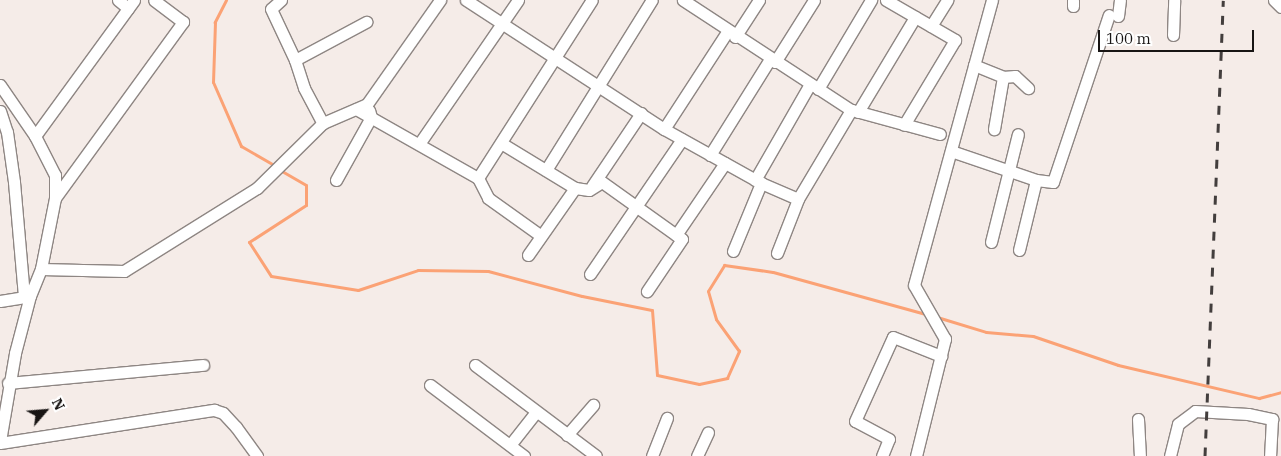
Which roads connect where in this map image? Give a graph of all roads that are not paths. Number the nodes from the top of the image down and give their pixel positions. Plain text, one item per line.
1 (118, 0) edge
2 (154, 0) edge
3 (281, 0) edge
4 (440, 0) edge
5 (466, 0) edge
6 (518, 0) edge
7 (592, 0) edge
8 (652, 0) edge
9 (683, 0) edge
10 (759, 0) edge
11 (814, 0) edge
12 (871, 0) edge
13 (947, 0) edge
14 (992, 0) edge
15 (1120, 0) edge
16 (1174, 0) edge
17 (1274, 0) edge
18 (890, 1) edge
19 (131, 4) edge
20 (699, 4) edge
21 (1281, 7) edge
22 (915, 17) junction
23 (366, 22) dead end
24 (502, 23) junction
25 (931, 26) junction
26 (731, 34) junction
27 (1173, 35) dead end
28 (555, 57) junction
29 (295, 60) junction
30 (773, 60) junction
31 (974, 65) junction
32 (1003, 77) junction
33 (0, 85) edge
34 (599, 86) junction
35 (814, 87) junction
36 (1028, 88) dead end
37 (362, 106) junction
38 (0, 111) edge
39 (854, 111) junction
40 (641, 113) junction
41 (371, 117) junction
42 (323, 123) junction
43 (904, 124) junction
44 (664, 129) junction
45 (994, 129) dead end
46 (940, 134) dead end
47 (1018, 134) dead end
48 (35, 136) junction
49 (682, 139) junction
50 (501, 143) junction
51 (419, 144) junction
52 (950, 151) junction
53 (710, 155) junction
54 (725, 163) junction
55 (546, 170) junction
56 (1009, 170) junction
57 (478, 178) junction
58 (336, 180) dead end
59 (1036, 180) junction
60 (758, 181) junction
61 (575, 188) junction
62 (589, 190) junction
63 (55, 198) junction
64 (798, 199) junction
65 (636, 206) junction
66 (676, 235) junction
67 (541, 236) junction
68 (991, 242) dead end
69 (1019, 250) dead end
70 (732, 252) dead end
71 (777, 253) dead end
72 (528, 255) dead end
73 (41, 269) junction
74 (590, 274) dead end
75 (648, 291) dead end
76 (27, 297) junction
77 (0, 301) edge
78 (941, 356) junction
79 (203, 365) dead end
80 (475, 365) dead end
81 (8, 383) junction
82 (430, 386) dead end
83 (593, 405) dead end
84 (536, 412) junction
85 (667, 418) dead end
86 (1138, 419) dead end
87 (708, 432) dead end
88 (567, 436) junction
89 (0, 442) edge
90 (510, 446) junction
91 (257, 456) edge
92 (524, 456) edge
93 (596, 456) edge
94 (652, 456) edge
95 (697, 456) edge
96 (882, 456) edge
97 (916, 456) edge
98 (1140, 456) edge
99 (1170, 456) edge
100 (1270, 456) edge

1 - 19 street
2 - 63 street
3 - 29 street
4 - 37 street
5 - 24 street
6 - 24 street
7 - 28 street
8 - 34 street
9 - 20 street
10 - 26 street
11 - 30 street
12 - 35 street
13 - 25 street
14 - 31 street
15 - 59 street
16 - 27 street
17 - 21 street
18 - 22 street
19 - 48 street
20 - 26 street
22 - 25 street
22 - 39 street
23 - 29 street
24 - 28 street
24 - 51 street
25 - 43 street
26 - 30 street
26 - 44 street
28 - 34 street
28 - 50 street
29 - 42 street
30 - 35 street
30 - 53 street
31 - 32 street
31 - 52 street
32 - 36 street
32 - 45 street
33 - 48 street
34 - 40 street
34 - 55 street
35 - 39 street
35 - 60 street
37 - 41 street
37 - 42 street
38 - 76 street
39 - 43 street
39 - 64 street
40 - 44 street
40 - 62 street
41 - 51 street
41 - 58 street
42 - 73 street
43 - 46 street
44 - 49 street
47 - 56 street
48 - 63 street
49 - 53 street
49 - 65 street
50 - 55 street
50 - 57 street
51 - 57 street
52 - 56 street
52 - 78 street
53 - 54 street
54 - 60 street
54 - 66 street
55 - 61 street
56 - 59 street
56 - 68 street
57 - 67 street
59 - 69 street
60 - 64 street
60 - 70 street
61 - 62 street
61 - 67 street
62 - 65 street
63 - 73 street
64 - 71 street
65 - 66 street
65 - 74 street
66 - 75 street
67 - 72 street
73 - 76 street
76 - 77 street
76 - 81 street
78 - 96 street
78 - 97 street
79 - 81 street
80 - 84 street
81 - 89 street
82 - 90 street
83 - 88 street
84 - 88 street
84 - 90 street
85 - 94 street
86 - 98 street
87 - 95 street
88 - 93 street
89 - 91 street
90 - 92 street
99 - 100 street

